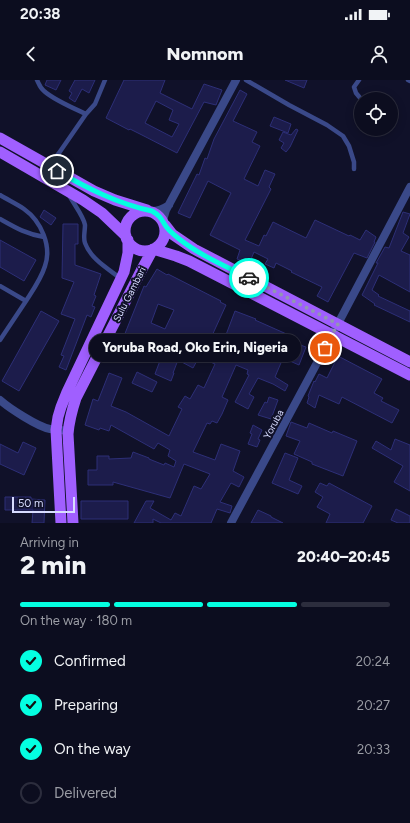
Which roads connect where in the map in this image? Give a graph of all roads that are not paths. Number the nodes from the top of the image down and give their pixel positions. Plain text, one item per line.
1 (37, 80) edge
2 (104, 80) edge
3 (236, 80) edge
4 (246, 80) edge
5 (359, 80) edge
6 (356, 92) edge
7 (86, 114) junction
8 (0, 138) edge
9 (0, 152) edge
10 (48, 165) junction
11 (354, 169) dead end
12 (40, 175) junction
13 (410, 187) edge
14 (64, 189) junction
15 (0, 195) edge
16 (169, 204) junction
17 (150, 211) junction
18 (0, 219) edge
19 (164, 223) junction
20 (44, 237) junction
21 (127, 238) junction
22 (153, 249) junction
23 (121, 279) junction
24 (0, 286) edge
25 (26, 301) junction
26 (338, 324) junction
27 (332, 334) junction
28 (0, 340) edge
29 (410, 362) edge
30 (410, 375) edge
31 (0, 400) edge
32 (56, 430) junction
33 (69, 430) junction
34 (61, 523) edge
35 (73, 523) edge
36 (231, 523) edge

1 - 7 lane
2 - 7 lane
3 - 16 street
4 - 11 lane
5 - 6 lane
7 - 10 lane
8 - 10 main road
9 - 12 main road
10 - 12 lane
10 - 17 main road
12 - 14 main road
13 - 26 street, Yoruba
14 - 21 main road
14 - 23 lane
15 - 20 lane
16 - 17 street
16 - 19 street
17 - 19 main road
17 - 21 main road
18 - 20 lane
19 - 22 main road
19 - 26 main road
20 - 25 lane
21 - 22 main road
21 - 23 main road
22 - 27 main road
22 - 33 main road, Sulu Gambari
23 - 32 main road
24 - 25 lane
25 - 28 lane
26 - 27 street, Yoruba
26 - 29 main road
27 - 30 main road
27 - 36 street, Yoruba
31 - 32 street
32 - 33 street
32 - 34 main road
33 - 35 main road, Sulu Gambari

